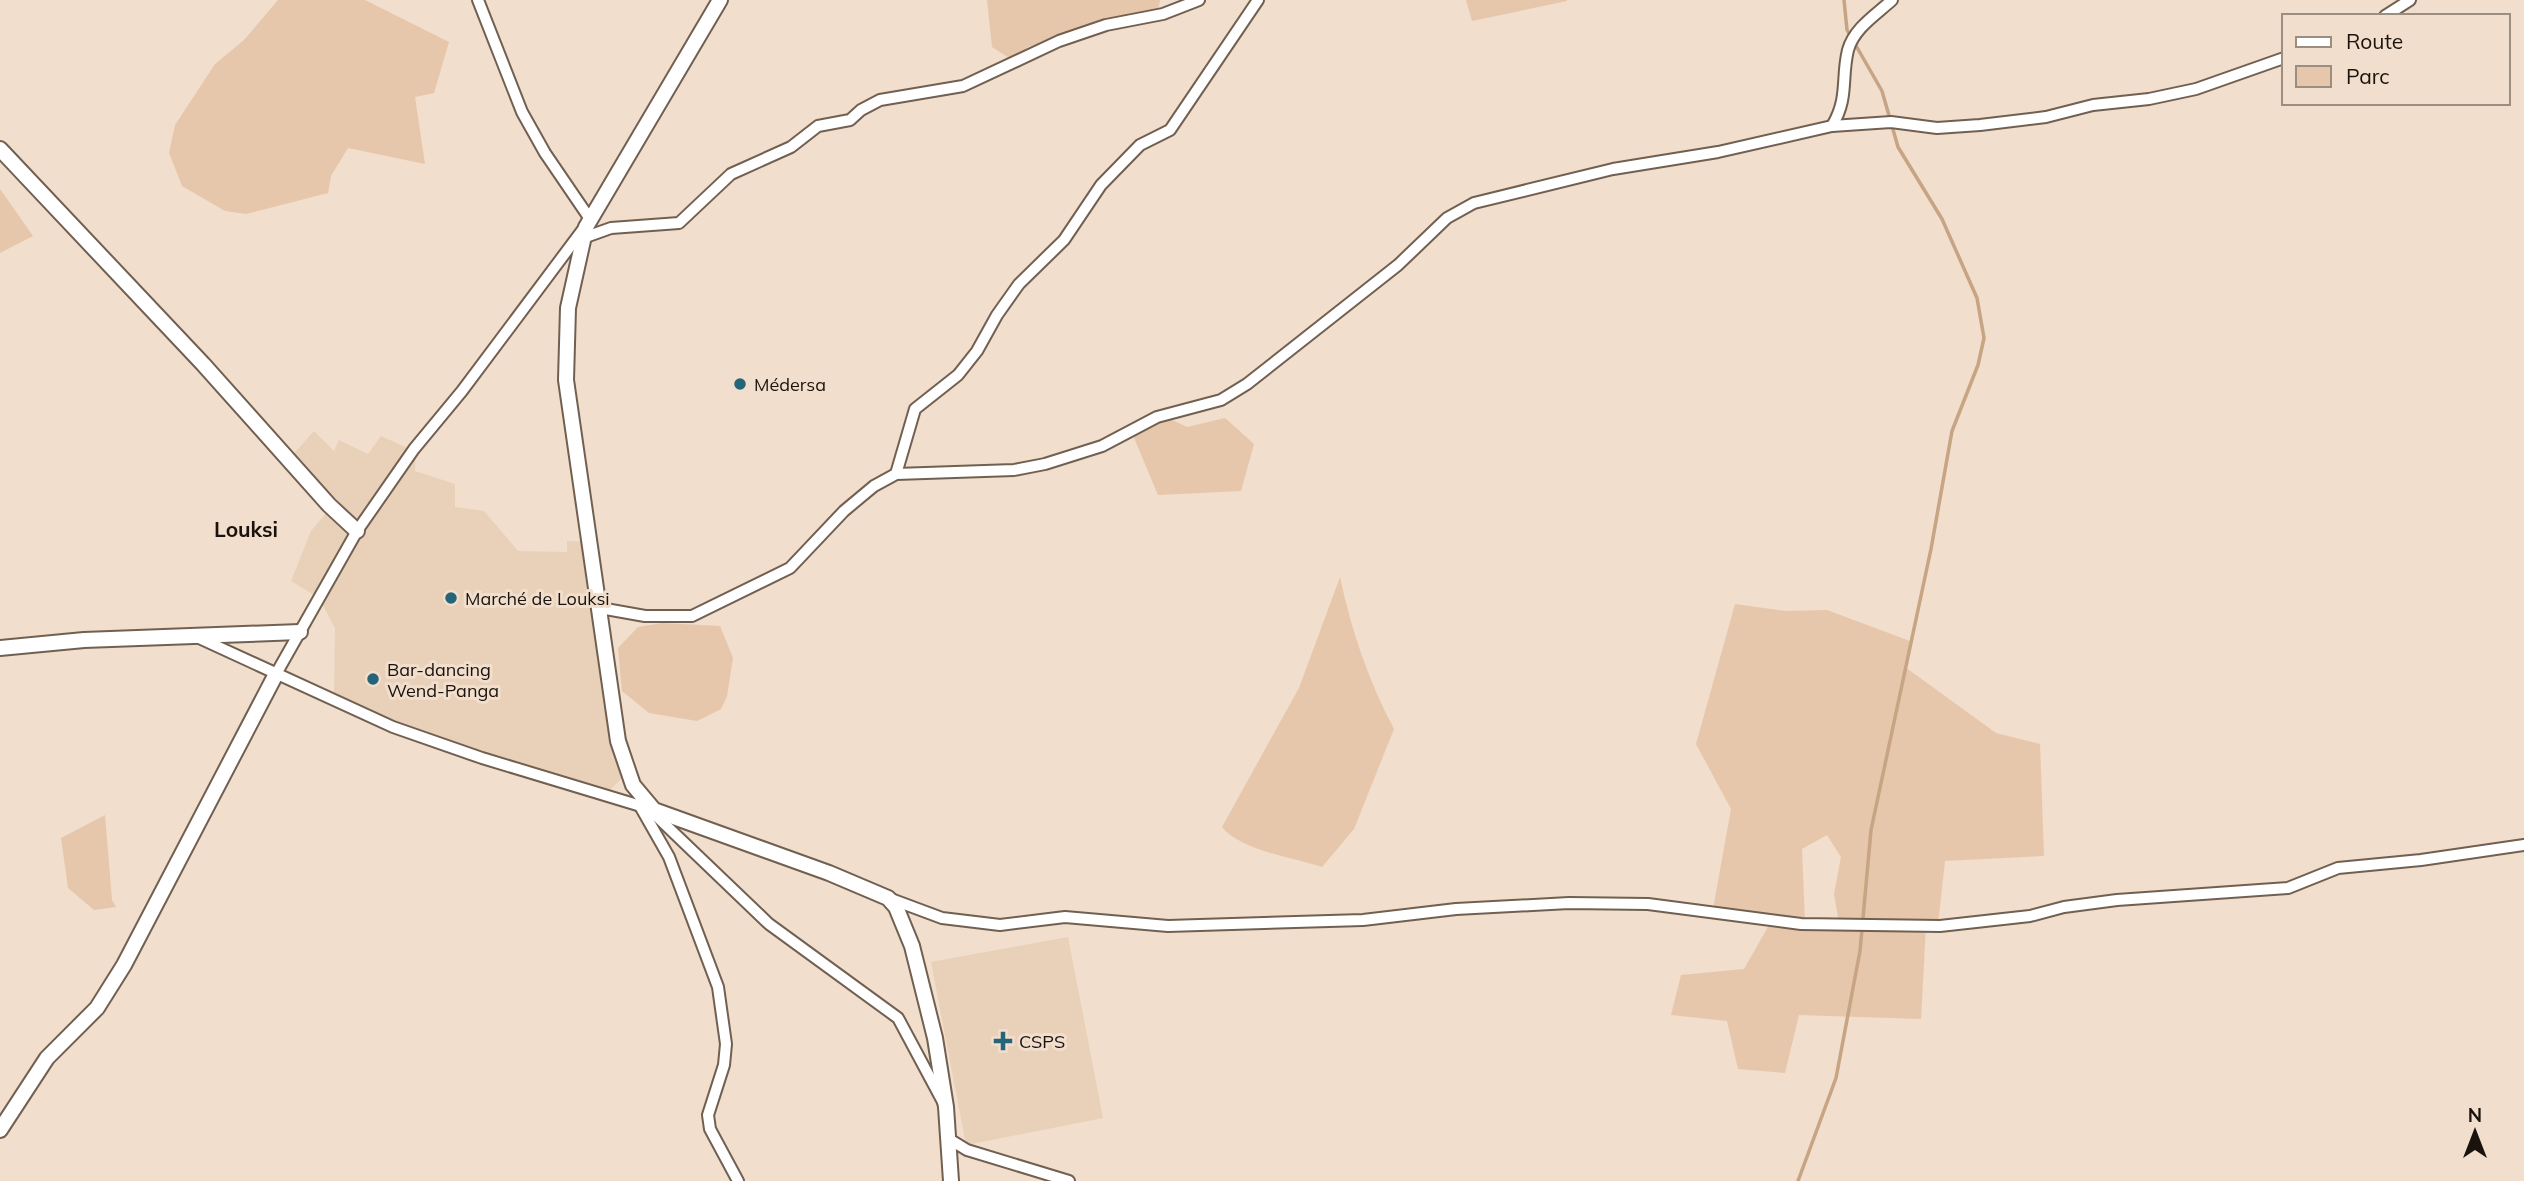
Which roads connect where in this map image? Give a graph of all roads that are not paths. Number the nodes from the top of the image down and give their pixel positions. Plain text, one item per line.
1 (478, 0) edge
2 (720, 0) edge
3 (1199, 0) edge
4 (1258, 0) edge
5 (1892, 0) edge
6 (2410, 0) edge
7 (2388, 14) edge
8 (2282, 59) edge
9 (1832, 126) junction
10 (0, 149) edge
11 (586, 228) junction
12 (896, 474) junction
13 (357, 531) junction
14 (600, 608) junction
15 (300, 632) junction
16 (193, 636) junction
17 (0, 648) edge
18 (276, 674) junction
19 (647, 808) junction
20 (2524, 845) edge
21 (888, 898) junction
22 (946, 1107) junction
23 (0, 1130) edge
24 (949, 1139) junction
25 (738, 1181) edge
26 (951, 1181) edge
27 (1069, 1181) edge

1 - 11 street
2 - 11 street
3 - 11 street
4 - 12 street
5 - 9 street
6 - 7 street
8 - 9 street
9 - 12 street
10 - 13 street
11 - 13 street
11 - 14 street
12 - 14 street
13 - 15 street
14 - 19 street
15 - 16 street
15 - 18 street
16 - 17 street
16 - 18 street
18 - 19 street
18 - 23 street
19 - 21 street
19 - 22 street
19 - 25 street
20 - 21 street
21 - 22 street
22 - 24 street
24 - 26 street
24 - 27 street

